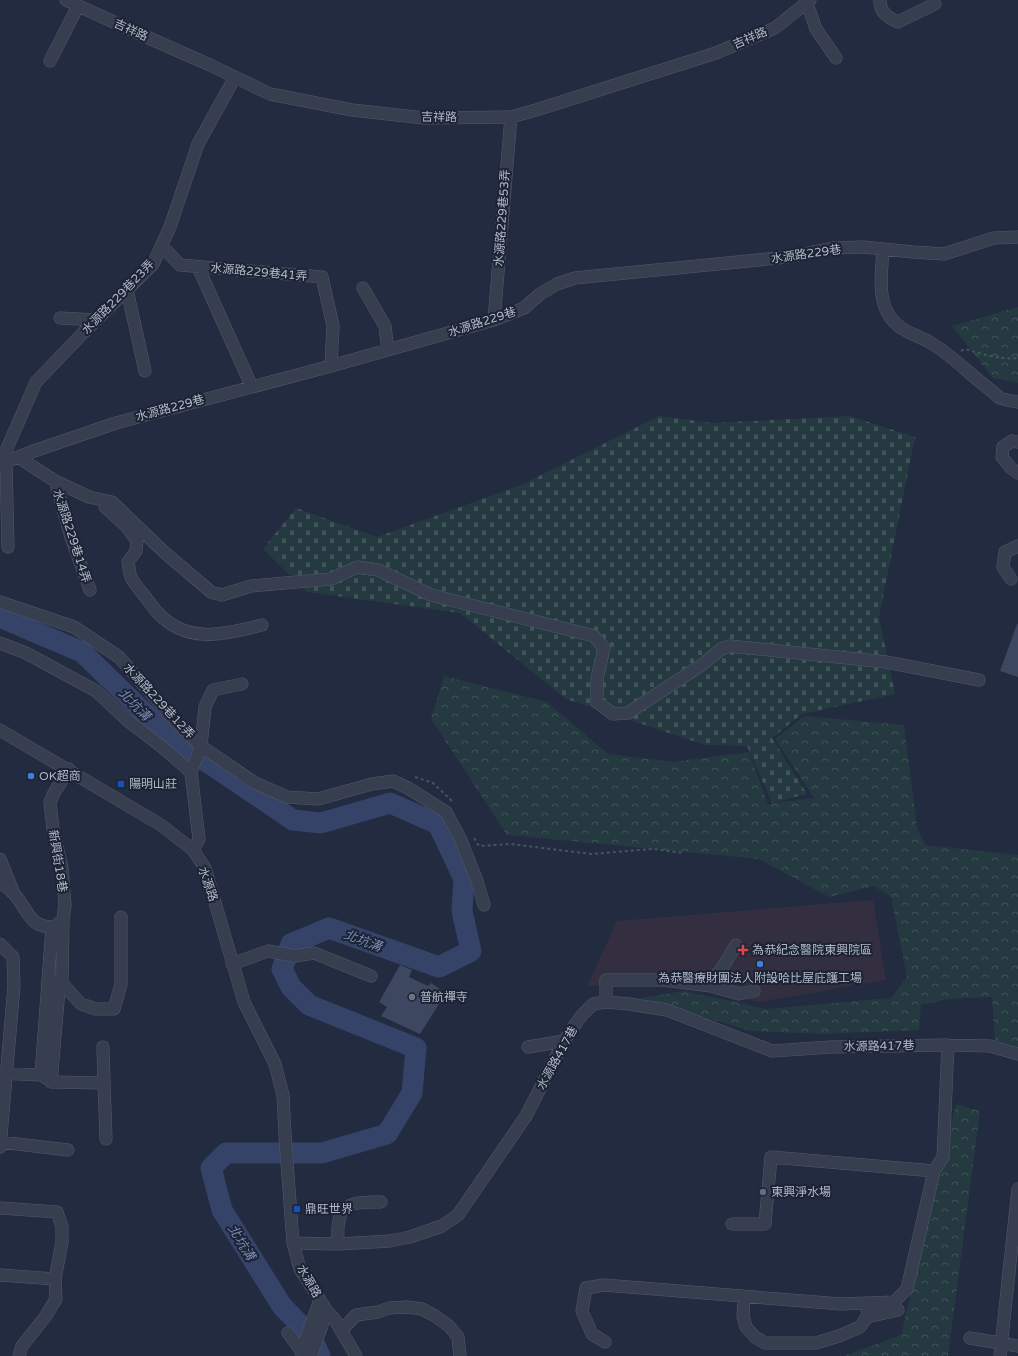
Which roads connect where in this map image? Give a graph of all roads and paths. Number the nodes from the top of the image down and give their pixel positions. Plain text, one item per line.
1 (66, 0) edge
2 (880, 0) edge
3 (808, 1) edge
4 (935, 4) dead end
5 (78, 6) junction
6 (836, 58) dead end
7 (50, 61) dead end
8 (235, 77) junction
9 (511, 117) junction
10 (1018, 237) edge
11 (162, 246) junction
12 (883, 249) junction
13 (198, 267) junction
14 (362, 288) dead end
15 (127, 290) junction
16 (60, 318) dead end
17 (96, 320) junction
18 (494, 320) junction
19 (388, 350) junction
20 (951, 357) junction
21 (1018, 358) edge
22 (331, 366) junction
23 (145, 371) dead end
24 (252, 387) junction
25 (1018, 402) edge
26 (1018, 442) edge
27 (6, 461) edge
28 (1018, 473) edge
29 (55, 481) junction
30 (89, 497) junction
31 (1018, 546) edge
32 (8, 547) dead end
33 (1011, 579) dead end
34 (90, 590) dead end
35 (0, 602) edge
36 (262, 625) dead end
37 (0, 643) edge
38 (980, 680) dead end
39 (242, 684) dead end
40 (0, 730) edge
41 (201, 746) junction
42 (69, 769) junction
43 (191, 772) junction
44 (414, 777) dead end
45 (453, 804) dead end
46 (470, 833) dead end
47 (193, 850) junction
48 (684, 853) dead end
49 (0, 859) edge
50 (0, 882) edge
51 (15, 894) junction
52 (484, 905) dead end
53 (121, 918) dead end
54 (63, 919) junction
55 (52, 927) junction
56 (0, 944) edge
57 (736, 945) dead end
58 (232, 964) junction
59 (371, 976) dead end
60 (48, 981) junction
61 (61, 982) junction
62 (707, 985) junction
63 (754, 991) dead end
64 (606, 1002) junction
65 (564, 1041) junction
66 (948, 1046) junction
67 (103, 1047) dead end
68 (528, 1047) dead end
69 (1018, 1054) edge
70 (4, 1073) edge
71 (46, 1078) junction
72 (104, 1083) junction
73 (106, 1139) dead end
74 (0, 1142) edge
75 (0, 1147) edge
76 (68, 1150) dead end
77 (934, 1171) junction
78 (1018, 1189) edge
79 (381, 1202) dead end
80 (0, 1208) edge
81 (732, 1224) dead end
82 (293, 1243) junction
83 (338, 1244) junction
84 (0, 1275) edge
85 (55, 1279) junction
86 (744, 1296) junction
87 (320, 1300) junction
88 (868, 1303) junction
89 (898, 1310) dead end
90 (328, 1312) junction
91 (866, 1317) junction
92 (341, 1331) junction
93 (288, 1333) dead end
94 (970, 1338) dead end
95 (605, 1342) dead end
96 (1002, 1343) junction
97 (1018, 1346) edge
98 (306, 1354) edge
99 (19, 1356) edge
100 (356, 1356) edge
101 (460, 1356) edge
102 (1000, 1356) edge

1 - 5 street, 吉祥路
2 - 4 street
3 - 6 street
3 - 9 street, 吉祥路
5 - 7 street
5 - 8 street, 吉祥路
8 - 9 street, 吉祥路
8 - 11 street, 水源路229巷23弄
9 - 18 street, 水源路229巷53弄
10 - 12 street, 水源路229巷
11 - 13 street, 水源路229巷41弄
11 - 15 street, 水源路229巷23弄
12 - 18 street, 水源路229巷
12 - 20 street
13 - 22 street, 水源路229巷41弄
13 - 24 street
14 - 19 street
15 - 17 street, 水源路229巷23弄
15 - 23 street
16 - 17 street
17 - 27 street, 水源路229巷23弄
18 - 19 street, 水源路229巷
19 - 22 street, 水源路229巷
20 - 21 path
20 - 25 street
22 - 24 street, 水源路229巷
24 - 27 street, 水源路229巷
26 - 28 street
27 - 29 street
27 - 32 street
29 - 30 street
29 - 34 street, 水源路229巷14弄
30 - 36 street
30 - 38 street
31 - 33 street
35 - 41 street, 水源路229巷12弄
37 - 43 street
39 - 41 street
40 - 42 street, 水源路
41 - 43 street
41 - 52 street, 水源路229巷12弄
42 - 47 street, 水源路
42 - 54 street, 新興街18巷
43 - 47 street
44 - 45 path
46 - 48 path
47 - 58 street, 水源路
49 - 51 street
50 - 51 street
51 - 55 street
53 - 61 street
54 - 55 street
54 - 61 street, 新興街18巷
55 - 60 street
56 - 70 street
57 - 62 street
58 - 59 street
58 - 82 street, 水源路
60 - 61 street
60 - 71 street
61 - 71 street, 新興街18巷
62 - 63 street
62 - 64 street
64 - 65 street, 水源路417巷
64 - 66 street, 水源路417巷
65 - 68 street
65 - 83 street, 水源路417巷
66 - 69 street, 水源路417巷
66 - 77 street
67 - 72 street
70 - 71 street
70 - 74 street
71 - 72 street
72 - 73 street
74 - 75 street
74 - 76 street
77 - 81 street
77 - 88 street
78 - 96 street
79 - 83 street
80 - 85 street
82 - 83 street, 水源路417巷
82 - 87 street, 水源路
84 - 85 street
85 - 99 street
86 - 88 street
86 - 91 street
86 - 95 street
87 - 90 street, 水源路
87 - 98 street
88 - 91 street
89 - 91 street
90 - 92 street, 水源路
90 - 98 street
92 - 100 street, 水源路
92 - 101 street
93 - 98 street
94 - 96 street
96 - 97 street
96 - 102 street

